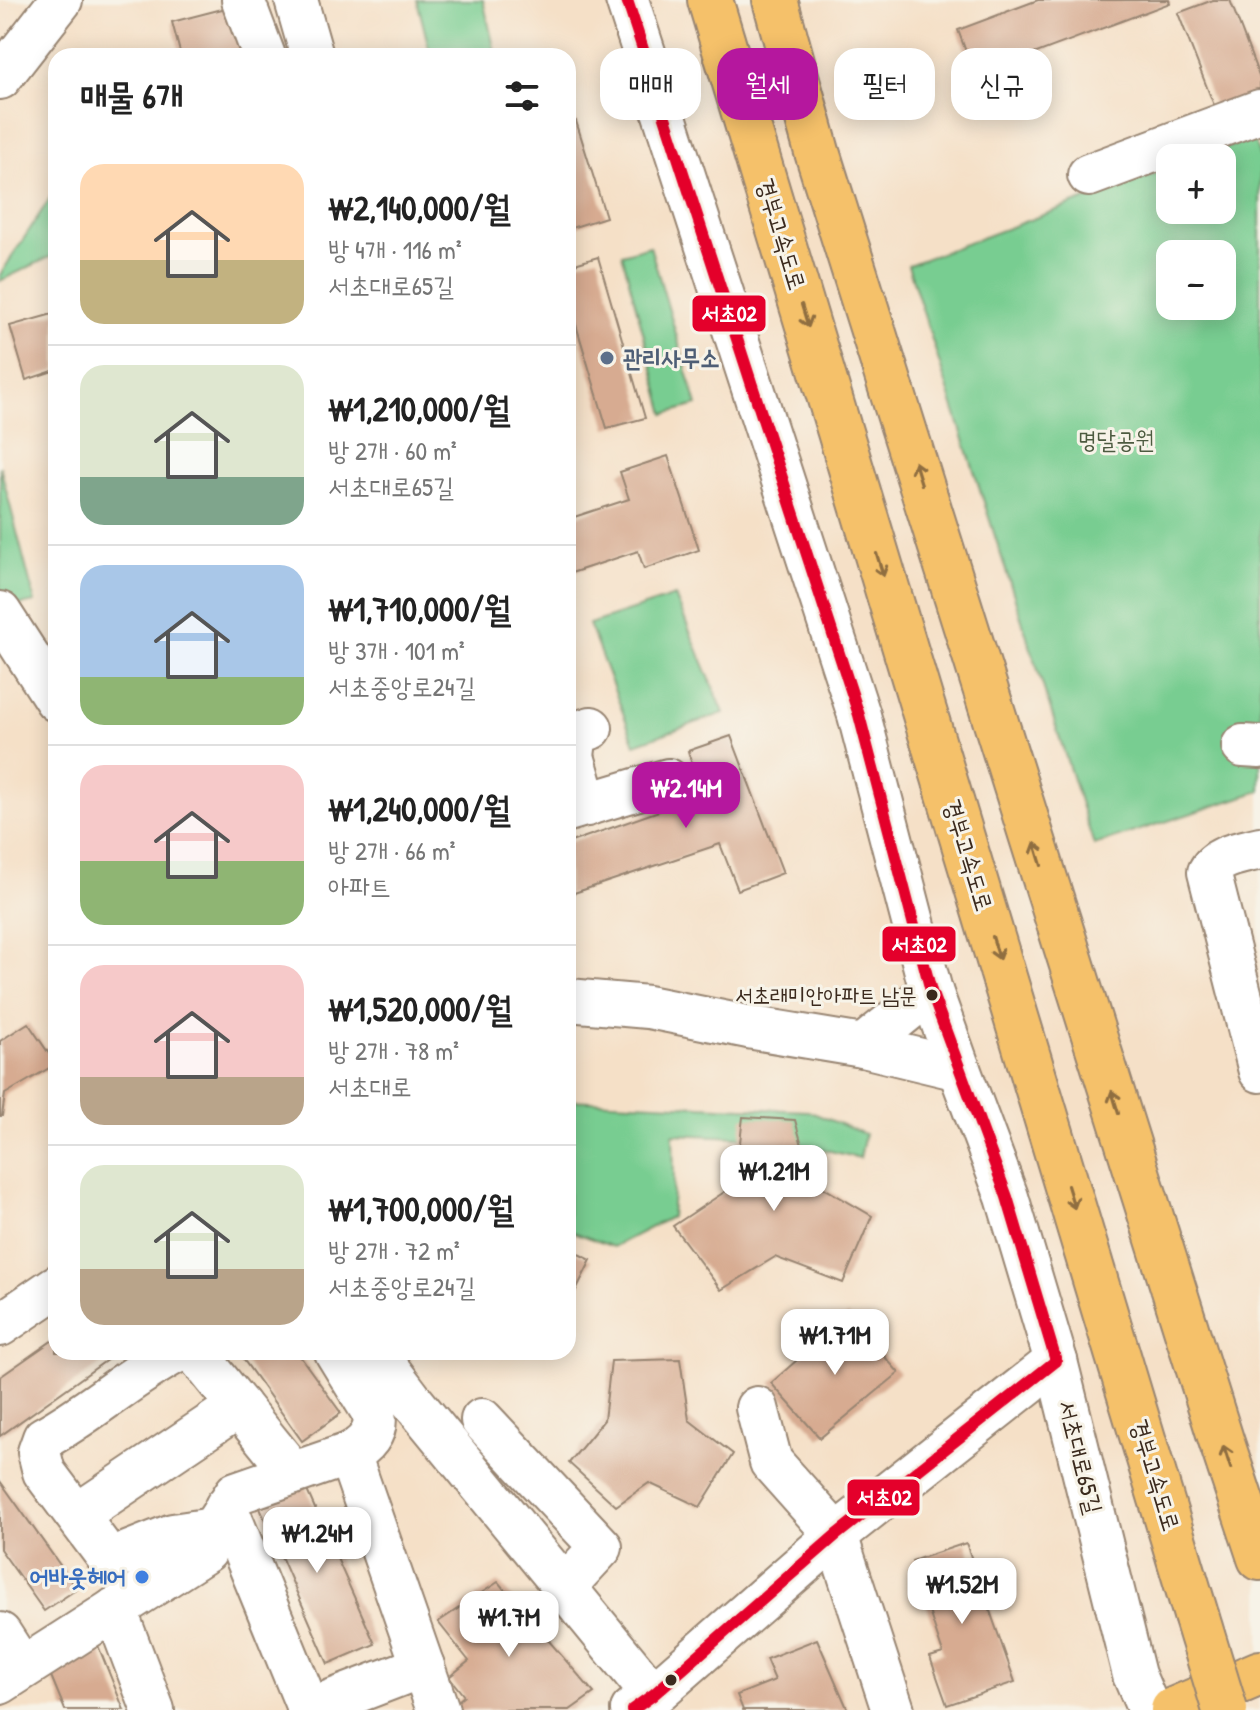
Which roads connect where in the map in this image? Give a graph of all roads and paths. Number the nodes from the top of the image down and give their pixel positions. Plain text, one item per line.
1 (61, 0) edge
2 (243, 0) edge
3 (296, 0) edge
4 (627, 0) edge
5 (710, 0) edge
6 (775, 0) edge
7 (261, 48) edge
8 (310, 48) edge
9 (8, 51) edge
10 (1260, 111) edge
11 (1089, 175) dead end
12 (0, 613) edge
13 (48, 688) edge
14 (591, 728) dead end
15 (576, 733) edge
16 (668, 780) dead end
17 (576, 787) edge
18 (578, 808) edge
19 (1260, 848) edge
20 (931, 991) junction
21 (576, 993) edge
22 (863, 1046) junction
23 (959, 1069) junction
24 (1260, 1071) edge
25 (48, 1292) edge
26 (0, 1325) edge
27 (161, 1360) edge
28 (202, 1360) edge
29 (341, 1360) edge
30 (381, 1360) edge
31 (1056, 1361) junction
32 (239, 1406) junction
33 (757, 1408) dead end
34 (482, 1420) dead end
35 (349, 1454) junction
36 (293, 1473) junction
37 (77, 1515) junction
38 (219, 1518) junction
39 (836, 1535) junction
40 (1260, 1558) edge
41 (564, 1587) junction
42 (115, 1609) junction
43 (0, 1634) edge
44 (423, 1666) junction
45 (1260, 1673) edge
46 (11, 1676) edge
47 (642, 1702) edge
48 (153, 1710) edge
49 (308, 1710) edge
50 (438, 1710) edge
51 (893, 1710) edge
52 (1149, 1710) edge
53 (1173, 1710) edge
54 (1225, 1710) edge

1 - 9 street
2 - 7 street
3 - 8 street
4 - 20 street, 서초대로65길
5 -> 54 main road, 경부고속도로, bridge
40 -> 6 main road
10 - 11 street
12 - 13 street
14 - 15 street
16 - 18 street
17 - 18 street
19 - 24 street
20 - 22 street
20 - 23 street, 서초대로65길
21 - 22 street
22 - 23 street
23 - 31 street, 서초대로65길
25 - 26 street
27 - 37 street
28 - 32 street
29 - 35 street
30 - 41 street
31 - 39 street
31 - 52 street, 서초대로65길
32 - 36 street
32 - 37 street
33 - 39 street
34 - 41 street
35 - 36 street
35 - 44 street
36 - 38 street
37 - 38 street
38 - 42 street
38 - 49 street
39 - 47 street
39 - 51 street
41 - 47 street
42 - 46 street
42 - 48 street
43 - 46 street
44 - 49 street
44 - 50 street
45 - 53 main road

